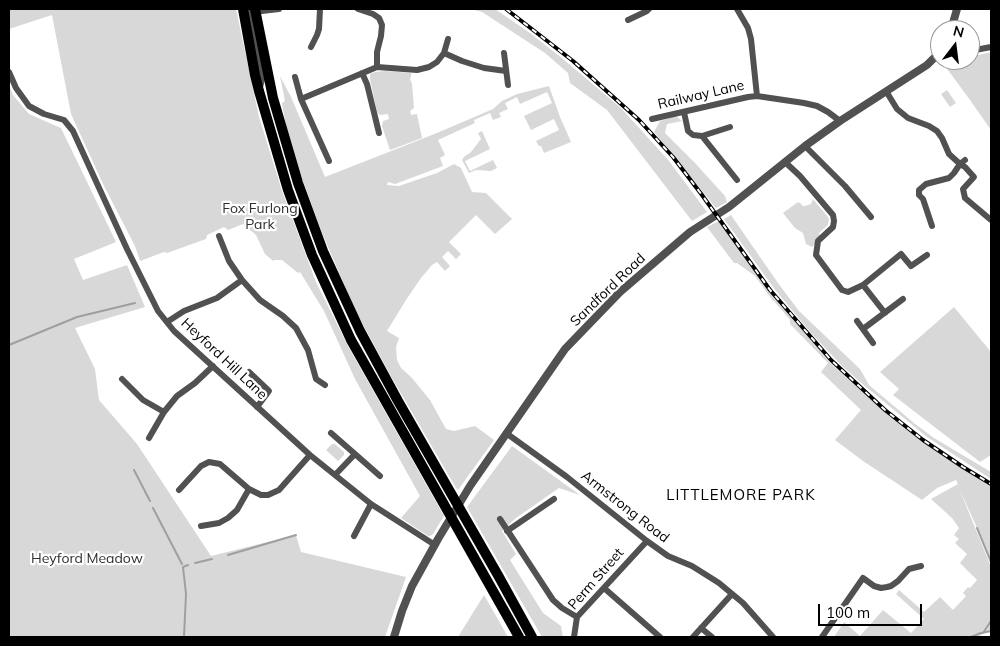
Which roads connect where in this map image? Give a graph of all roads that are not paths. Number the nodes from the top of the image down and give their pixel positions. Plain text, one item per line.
1 (279, 9) edge
2 (320, 9) edge
3 (358, 9) edge
4 (649, 9) edge
5 (737, 9) edge
6 (250, 10) edge
7 (628, 20) dead end
8 (448, 39) dead end
9 (311, 46) dead end
10 (444, 53) junction
11 (504, 53) dead end
12 (930, 61) edge
13 (377, 67) junction
14 (506, 71) junction
15 (9, 72) edge
16 (362, 73) junction
17 (295, 77) dead end
18 (508, 85) dead end
19 (886, 91) junction
20 (758, 96) junction
21 (301, 99) junction
22 (684, 112) junction
23 (652, 119) dead end
24 (840, 121) junction
25 (730, 127) dead end
26 (379, 133) dead end
27 (702, 136) junction
28 (806, 146) junction
29 (330, 161) dead end
30 (785, 162) junction
31 (962, 162) junction
32 (737, 180) dead end
33 (870, 216) dead end
34 (991, 220) edge
35 (932, 226) dead end
36 (219, 236) dead end
37 (809, 248) dead end
38 (816, 255) junction
39 (927, 255) dead end
40 (242, 280) junction
41 (863, 285) junction
42 (903, 299) dead end
43 (885, 313) junction
44 (857, 321) dead end
45 (167, 322) junction
46 (863, 329) junction
47 (873, 343) dead end
48 (213, 366) junction
49 (249, 372) dead end
50 (122, 378) dead end
51 (325, 386) dead end
52 (257, 406) junction
53 (164, 412) junction
54 (331, 433) dead end
55 (506, 433) junction
56 (149, 438) dead end
57 (355, 454) junction
58 (310, 455) junction
59 (335, 475) junction
60 (380, 476) dead end
61 (249, 489) junction
62 (179, 490) dead end
63 (554, 499) dead end
64 (371, 504) junction
65 (500, 519) dead end
66 (201, 526) dead end
67 (507, 531) junction
68 (354, 536) dead end
69 (646, 541) junction
70 (436, 542) junction
71 (921, 566) dead end
72 (604, 588) junction
73 (732, 594) junction
74 (577, 617) junction
75 (701, 628) junction
76 (394, 637) edge
77 (519, 637) edge
78 (532, 637) edge
79 (574, 637) edge
80 (660, 637) edge
81 (693, 637) edge
82 (712, 637) edge
83 (773, 637) edge
84 (822, 637) edge

1 - 6 street
2 - 9 street
3 - 13 street
4 - 7 street
5 - 20 street
6 - 77 main road
6 - 78 main road
8 - 10 street
10 - 13 street
10 - 14 street
11 - 14 street
12 - 19 street, Sandford Road
13 - 16 street
14 - 18 street
15 - 45 street, Heyford Hill Lane
16 - 21 street
16 - 26 street
17 - 21 street
19 - 24 street, Sandford Road
19 - 31 street
20 - 22 street, Railway Lane
20 - 24 street, Railway Lane
21 - 29 street
22 - 23 street, Railway Lane
22 - 27 street
24 - 28 street, Sandford Road
25 - 27 street
27 - 32 street
28 - 30 street, Sandford Road
28 - 33 street
30 - 38 street
30 - 55 street, Sandford Road
31 - 34 street
31 - 35 street
36 - 40 street
37 - 38 street
38 - 41 street
39 - 41 street
40 - 45 street
40 - 51 street
41 - 43 street
42 - 43 street
43 - 46 street
44 - 46 street
45 - 48 street, Heyford Hill Lane
46 - 47 street
48 - 52 street, Heyford Hill Lane
48 - 53 street
49 - 52 street
50 - 53 street
52 - 58 street, Heyford Hill Lane
53 - 56 street
54 - 57 street
55 - 69 street, Armstrong Road
55 - 70 street, Sandford Road
57 - 59 street
57 - 60 street
58 - 59 street, Heyford Hill Lane
58 - 61 street
59 - 64 street, Heyford Hill Lane
61 - 62 street
61 - 66 street
63 - 67 street
64 - 68 street
64 - 70 street, Heyford Hill Lane
65 - 67 street
67 - 74 street
69 - 72 street, Perm Street
69 - 73 street, Armstrong Road
70 - 76 street, Sandford Road
71 - 84 street
72 - 74 street, Perm Street
72 - 80 street
73 - 75 street
73 - 83 street, Armstrong Road
74 - 79 street, Perm Street
75 - 81 street
75 - 82 street

